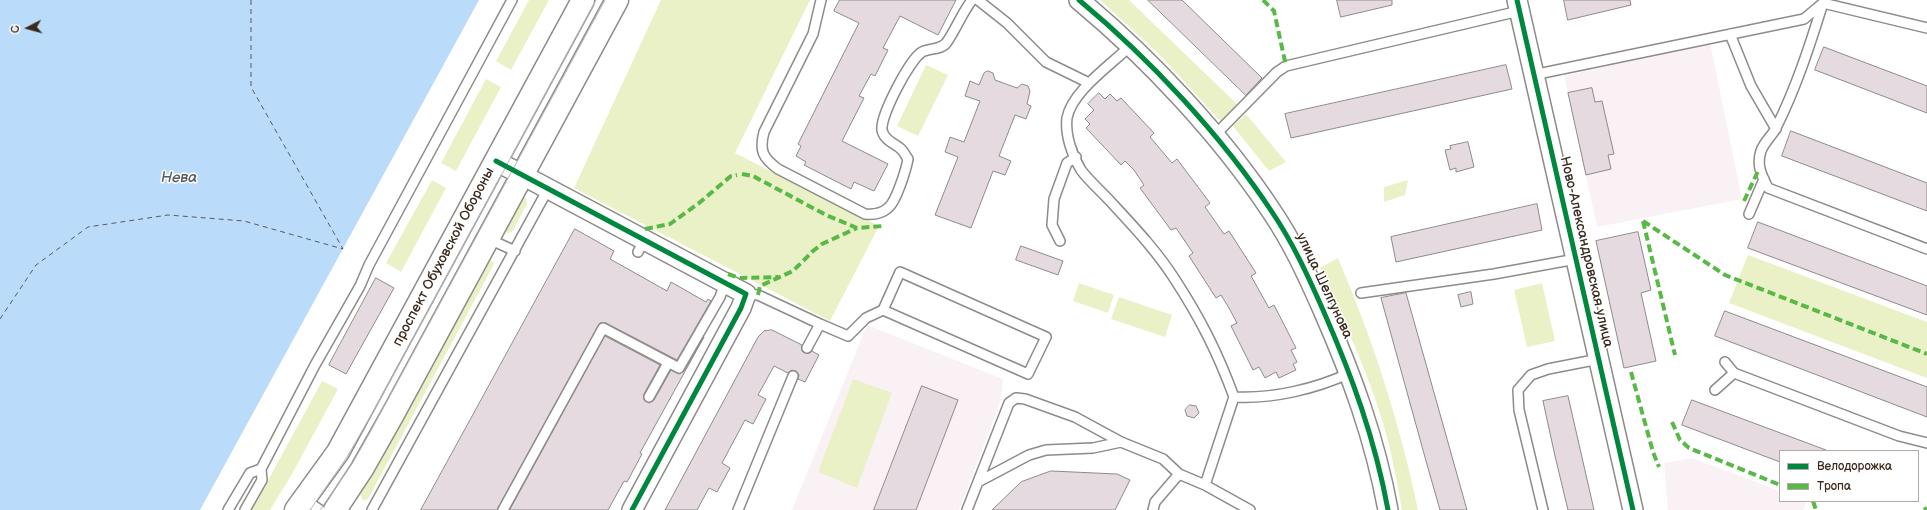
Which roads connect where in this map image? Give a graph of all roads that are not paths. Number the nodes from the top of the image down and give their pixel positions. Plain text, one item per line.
1 (512, 0) edge
2 (583, 0) edge
3 (617, 0) edge
4 (821, 0) edge
5 (972, 0) edge
6 (978, 0) edge
7 (1079, 0) edge
8 (1822, 2) edge
9 (1518, 5) edge
10 (1927, 28) edge
11 (1730, 34) junction
12 (1130, 46) junction
13 (1533, 75) junction
14 (1089, 83) junction
15 (1776, 129) junction
16 (1214, 136) junction
17 (1076, 157) junction
18 (496, 161) junction
19 (522, 176) junction
20 (1764, 179) junction
21 (548, 189) junction
22 (1749, 214) dead end
23 (488, 239) junction
24 (1060, 242) dead end
25 (1927, 249) edge
26 (515, 251) junction
27 (1576, 259) junction
28 (725, 283) junction
29 (1361, 293) dead end
30 (746, 294) junction
31 (883, 310) junction
32 (820, 324) junction
33 (808, 348) dead end
34 (1599, 359) junction
35 (1725, 362) dead end
36 (668, 363) junction
37 (1350, 373) junction
38 (1734, 373) junction
39 (793, 376) dead end
40 (1715, 390) dead end
41 (649, 397) dead end
42 (1234, 397) junction
43 (1120, 442) junction
44 (1927, 443) edge
45 (261, 469) junction
46 (1179, 474) junction
47 (978, 482) junction
48 (1205, 485) junction
49 (307, 506) edge
50 (228, 510) edge
51 (245, 510) edge
52 (335, 510) edge
53 (372, 510) edge
54 (503, 510) edge
55 (632, 510) edge
56 (738, 510) edge
57 (967, 510) edge
58 (1153, 510) edge
59 (1250, 510) edge
60 (1388, 510) edge
61 (1544, 510) edge
62 (1633, 510) edge

1 - 45 lane
2 - 18 main road, проспект Обуховской Обороны
3 - 19 main road, проспект Обуховской Обороны
4 - 5 lane
6 - 14 lane
7 - 12 street, улица Шелгунова
8 - 10 lane
8 - 11 lane
8 - 15 lane
9 - 13 street, Ново-Александровская улица
9 - 16 lane
11 - 13 lane
11 - 15 lane
12 - 14 lane
12 - 16 street, улица Шелгунова
13 - 27 street, Ново-Александровская улица
14 - 17 lane
15 - 20 lane
16 - 37 street, улица Шелгунова
17 - 24 lane
17 - 42 lane
18 - 19 street
18 - 49 main road, проспект Обуховской Обороны
19 - 21 street
19 - 23 main road, проспект Обуховской Обороны
20 - 22 lane
20 - 25 lane
21 - 26 lane
21 - 28 street
23 - 26 lane
23 - 52 main road, проспект Обуховской Обороны
26 - 53 lane
27 - 29 lane
27 - 34 street, Ново-Александровская улица
28 - 30 street
28 - 36 lane
30 - 32 lane
30 - 55 street
31 - 31 lane
31 - 32 lane
32 - 33 lane
34 - 61 lane
34 - 62 street, Ново-Александровская улица
35 - 38 lane
36 - 41 lane
36 - 54 lane
37 - 42 lane
37 - 60 street, улица Шелгунова
38 - 40 lane
38 - 44 lane
39 - 56 lane
42 - 48 lane
43 - 46 lane
43 - 47 lane
43 - 47 lane
45 - 50 lane
45 - 51 lane
46 - 48 lane
46 - 58 lane
47 - 57 lane
48 - 59 lane

